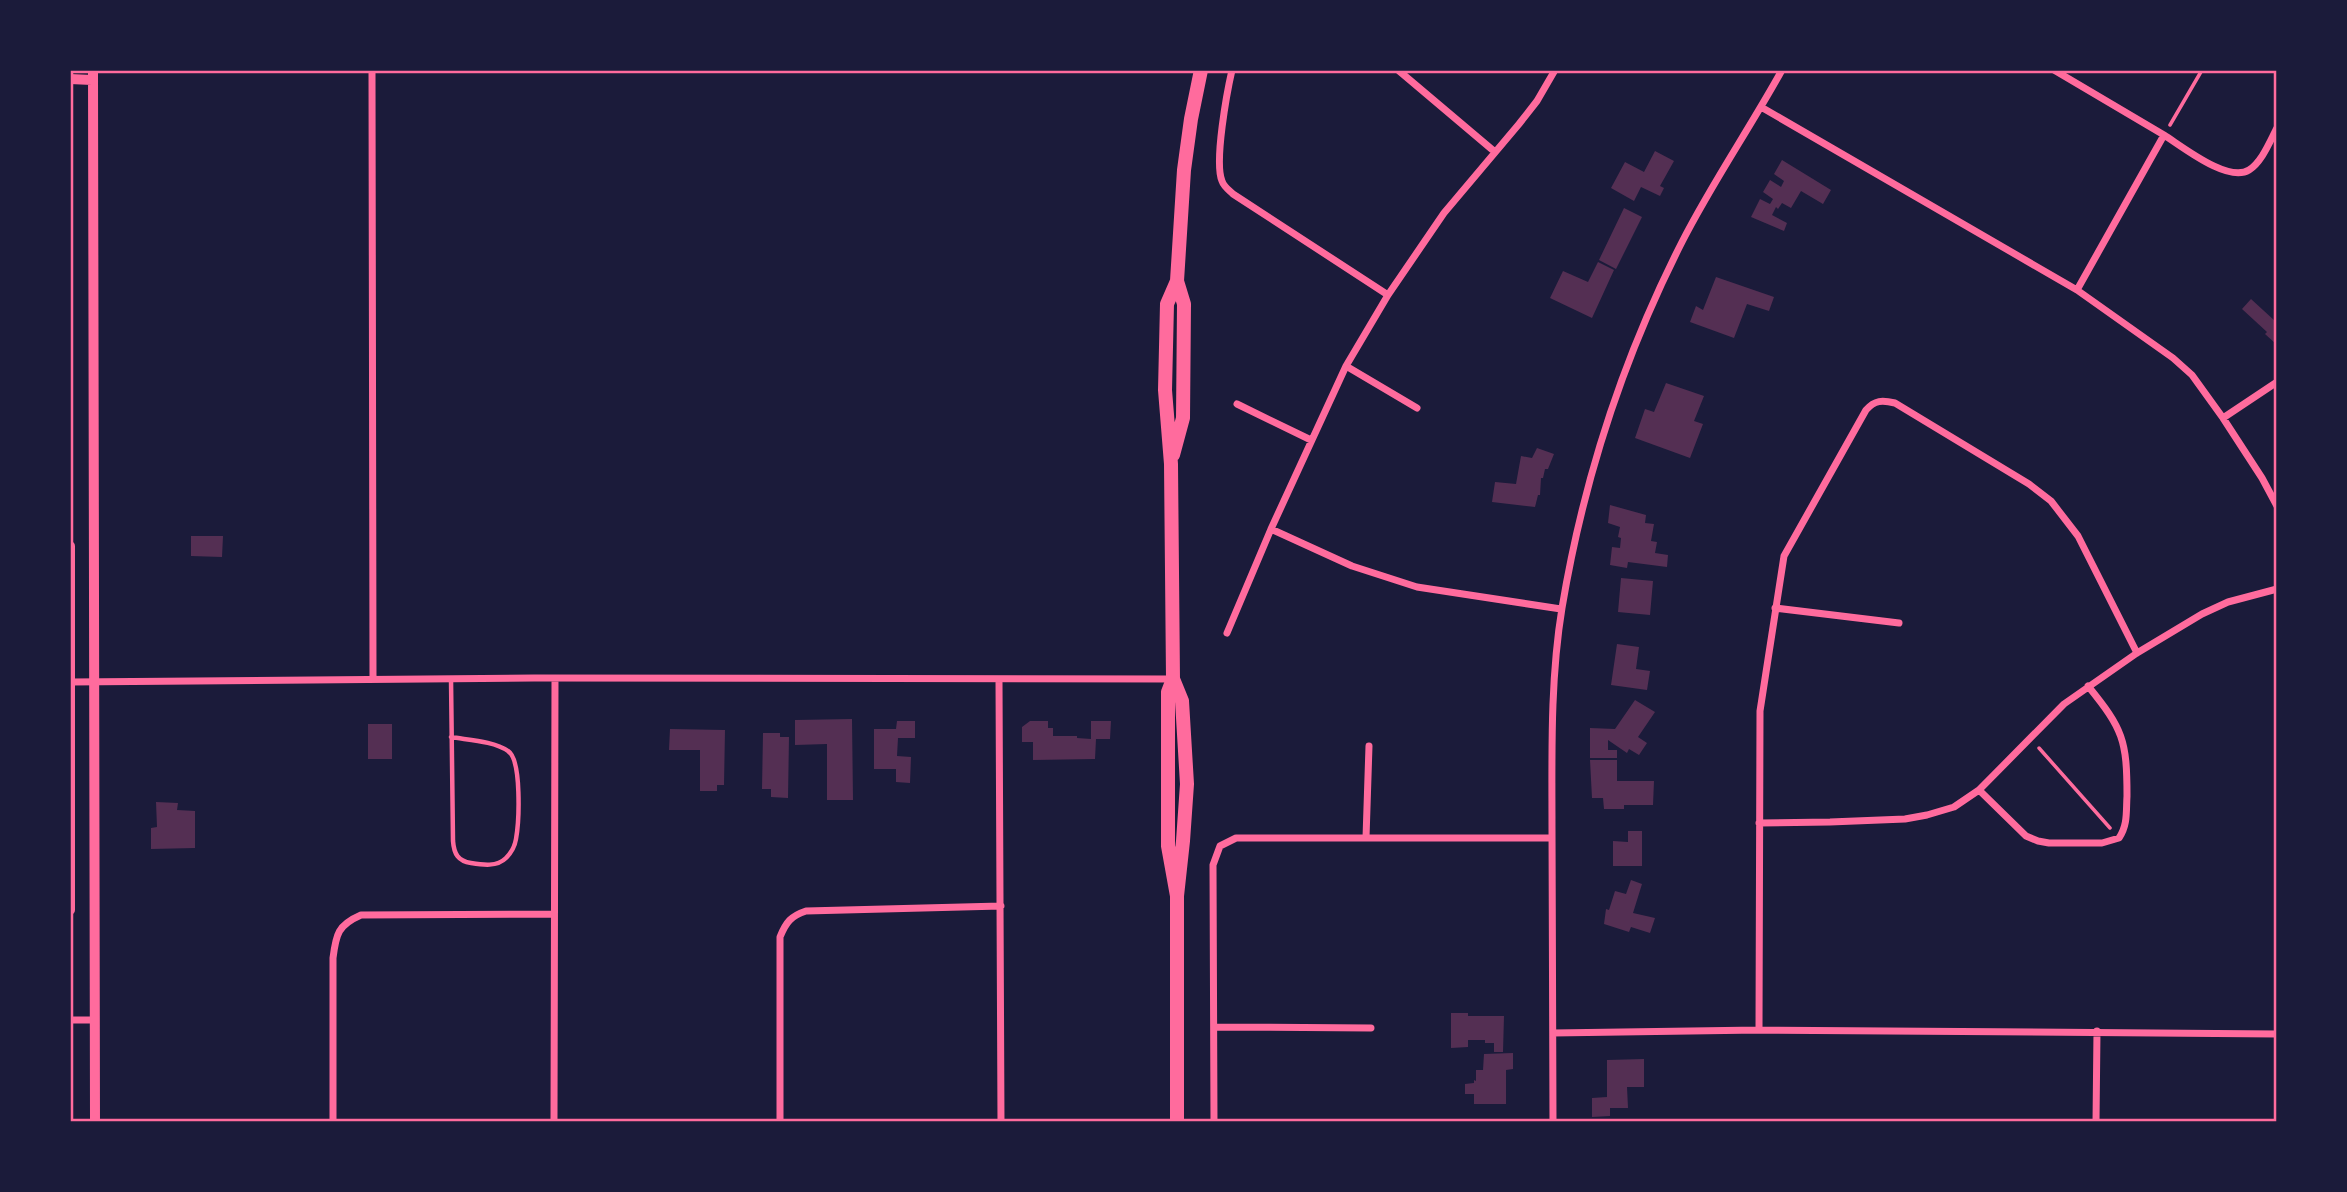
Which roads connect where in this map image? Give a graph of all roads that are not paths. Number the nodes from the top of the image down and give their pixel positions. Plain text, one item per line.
1 (372, 70) edge
2 (1201, 70) edge
3 (1233, 70) edge
4 (1398, 70) edge
5 (1555, 70) edge
6 (1782, 70) edge
7 (2054, 70) edge
8 (93, 75) edge
9 (70, 79) edge
10 (1761, 107) junction
11 (2277, 128) edge
12 (2164, 135) junction
13 (1495, 152) junction
14 (2077, 290) junction
15 (1388, 295) junction
16 (1346, 366) junction
17 (2277, 382) edge
18 (1237, 404) dead end
19 (1416, 408) dead end
20 (2223, 418) junction
21 (1311, 440) junction
22 (2277, 506) edge
23 (1271, 529) junction
24 (70, 546) edge
25 (2277, 589) edge
26 (1775, 608) junction
27 (1561, 609) junction
28 (1899, 623) dead end
29 (1227, 633) dead end
30 (2137, 653) junction
31 (373, 679) junction
32 (451, 679) junction
33 (555, 679) junction
34 (1173, 679) junction
35 (999, 680) junction
36 (96, 681) junction
37 (71, 682) edge
38 (2088, 685) junction
39 (451, 737) junction
40 (1369, 746) dead end
41 (1979, 790) junction
42 (1759, 823) junction
43 (1366, 838) junction
44 (1552, 838) junction
45 (1177, 896) junction
46 (1001, 906) junction
47 (70, 911) edge
48 (554, 914) junction
49 (70, 1020) edge
50 (95, 1020) junction
51 (2277, 1023) edge
52 (1214, 1027) junction
53 (1371, 1028) dead end
54 (1759, 1030) junction
55 (2097, 1031) junction
56 (1553, 1033) junction
57 (2276, 1034) edge
58 (95, 1122) edge
59 (333, 1122) edge
60 (554, 1122) edge
61 (780, 1122) edge
62 (1002, 1122) edge
63 (1177, 1122) edge
64 (1214, 1122) edge
65 (1553, 1122) edge
66 (2096, 1122) edge

1 - 31 street
2 - 34 main road
3 - 15 street
4 - 13 street
5 - 13 street
6 - 10 street
7 - 12 street
8 - 9 street
8 - 36 street
10 - 14 street
10 - 27 street
11 - 12 street
12 - 14 street
13 - 15 street
14 - 20 street
15 - 16 street
16 - 19 street
16 - 21 street
17 - 20 street
18 - 21 street
20 - 22 street
21 - 23 street
23 - 27 street
23 - 29 street
24 - 37 street
25 - 30 street
26 - 28 street
26 - 30 street
26 - 42 street
27 - 44 street
30 - 38 street
31 - 32 street
31 - 36 street
32 - 33 street
32 - 39 lane
33 - 35 street
33 - 48 street
34 - 35 street
34 - 45 main road
34 - 45 main road
35 - 46 street
36 - 37 street
36 - 50 street
37 - 47 street
38 - 41 street
38 - 41 street
39 - 39 lane
40 - 43 street
41 - 42 street
42 - 54 street
43 - 44 street
43 - 52 street
44 - 56 street
45 - 63 main road
46 - 61 street
46 - 62 street
48 - 59 street
48 - 60 street
49 - 50 street
50 - 58 street
51 - 57 street
52 - 53 street
52 - 64 street
54 - 55 street
54 - 56 street
55 - 57 street
55 - 66 street
56 - 65 street

